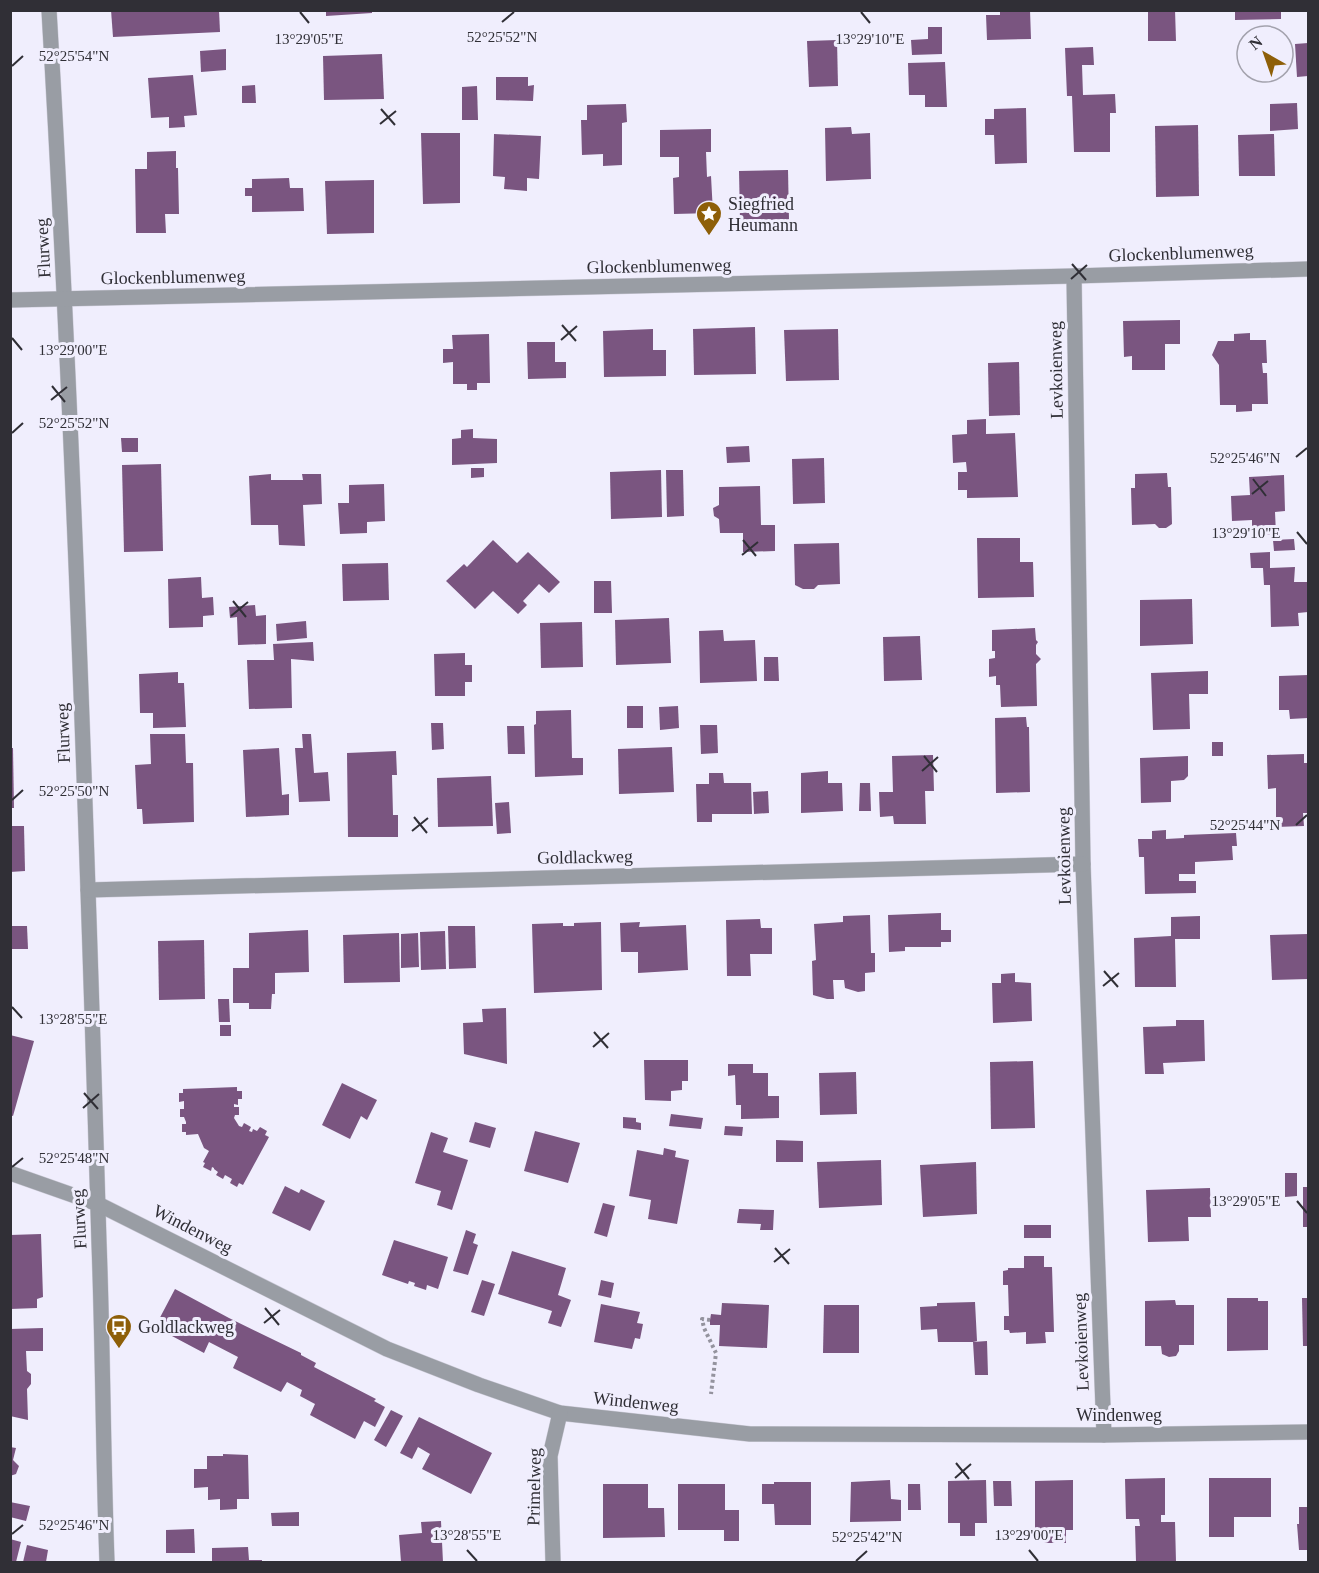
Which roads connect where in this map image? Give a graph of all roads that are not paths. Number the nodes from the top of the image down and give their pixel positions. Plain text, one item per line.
1 (49, 10) edge
2 (1308, 269) edge
3 (1074, 276) junction
4 (65, 299) junction
5 (10, 300) edge
6 (1083, 864) junction
7 (88, 890) junction
8 (10, 1173) edge
9 (98, 1204) junction
10 (560, 1413) junction
11 (1308, 1432) edge
12 (1104, 1435) junction
13 (107, 1563) edge
14 (553, 1563) edge

1 - 4 street, Flurweg
2 - 3 street, Glockenblumenweg
3 - 4 street, Glockenblumenweg
3 - 6 street, Levkoienweg
4 - 5 street, Glockenblumenweg
4 - 7 street, Flurweg
6 - 7 street, Goldlackweg
6 - 12 street, Levkoienweg
7 - 9 street, Flurweg
8 - 9 street, Windenweg
9 - 10 street, Windenweg
9 - 13 street, Flurweg
10 - 12 street, Windenweg
10 - 14 street, Primelweg
11 - 12 street, Windenweg

